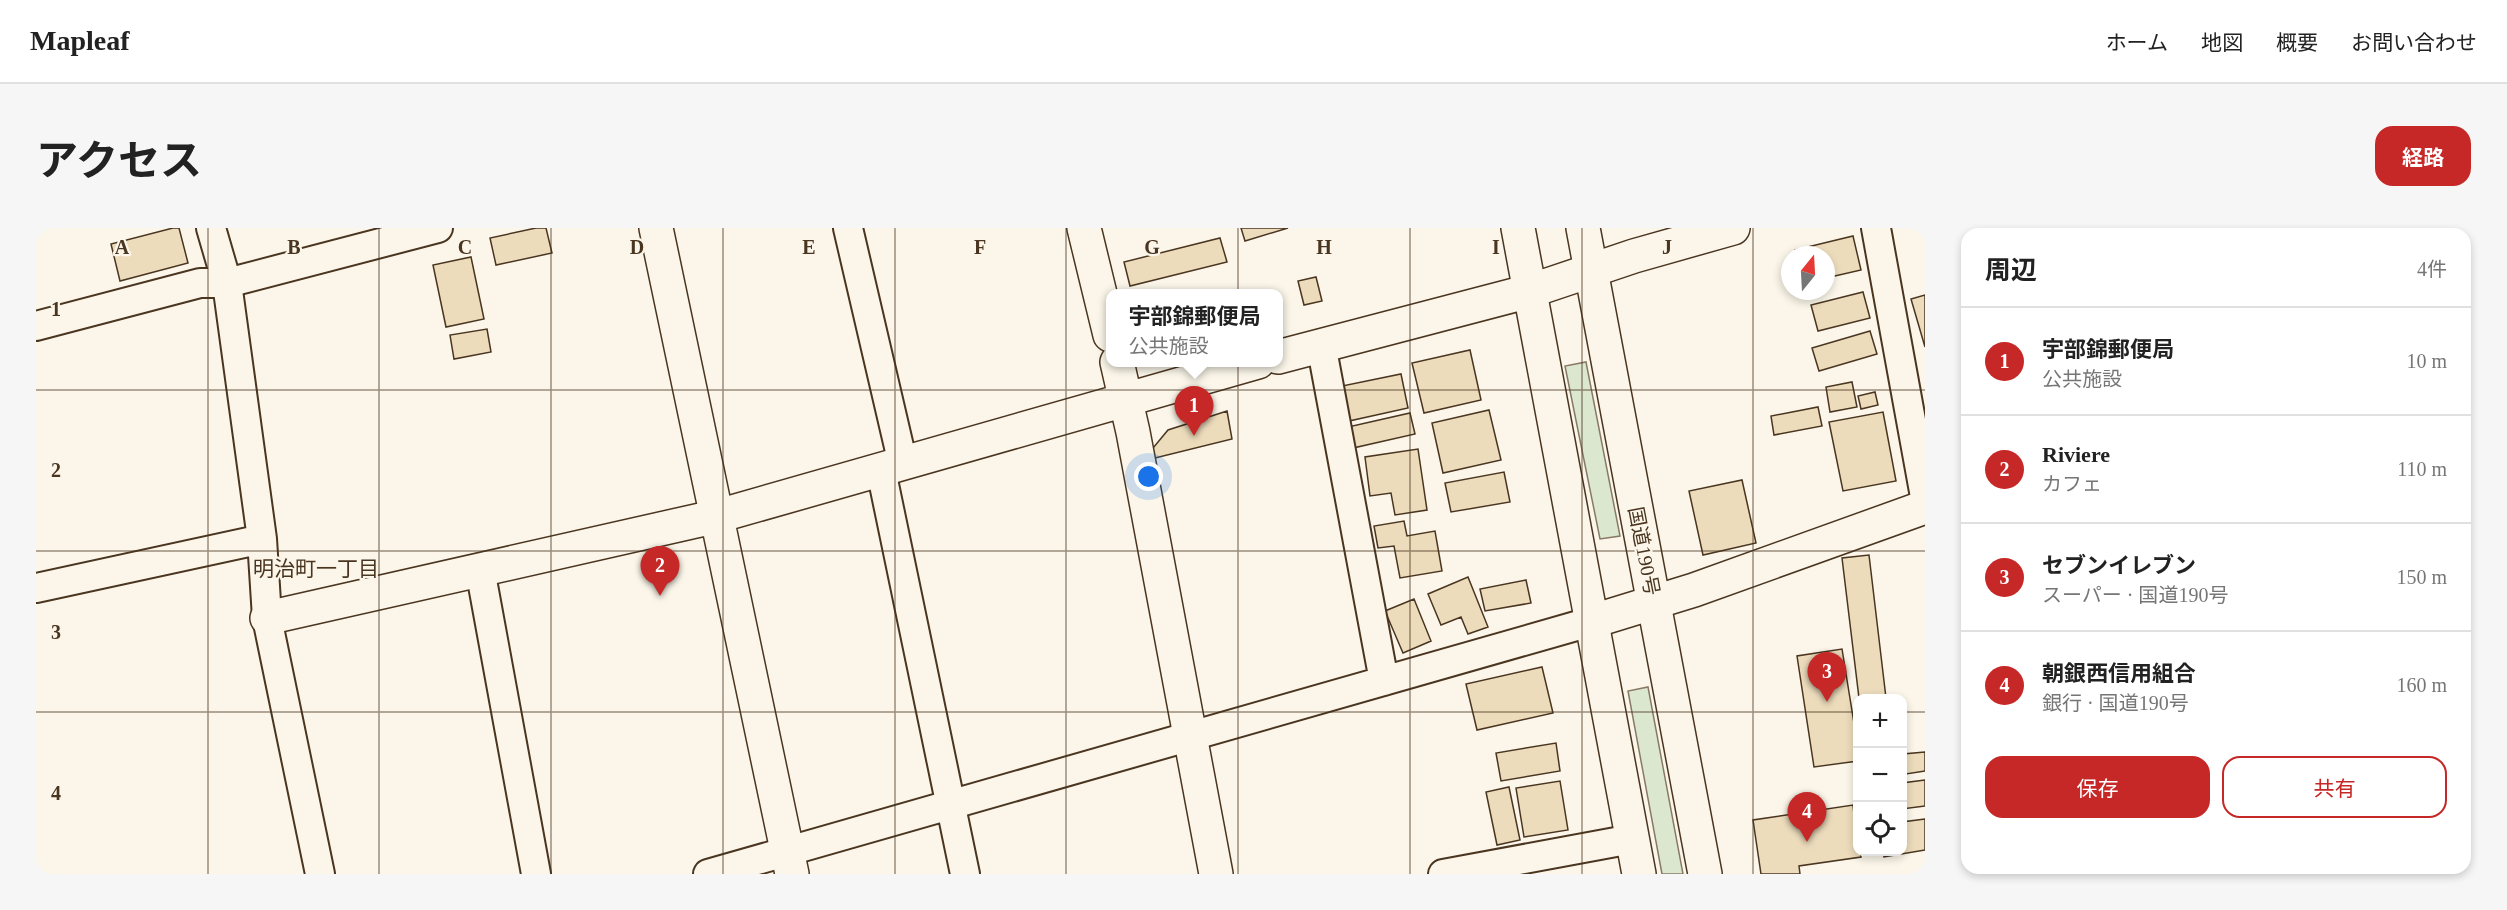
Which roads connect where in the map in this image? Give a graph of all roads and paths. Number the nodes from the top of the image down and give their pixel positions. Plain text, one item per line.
1 (211, 228) edge
2 (438, 228) edge
3 (656, 228) edge
4 (848, 228) edge
5 (1084, 228) edge
6 (1518, 228) edge
7 (1583, 228) edge
8 (1733, 228) edge
9 (1876, 228) edge
10 (1592, 271) junction
11 (227, 283) junction
12 (1530, 291) junction
13 (1106, 319) edge
14 (36, 326) edge
15 (1321, 344) junction
16 (1283, 355) edge
17 (1118, 367) edge
18 (1244, 367) edge
19 (1125, 400) junction
20 (892, 467) junction
21 (1925, 497) edge
22 (1925, 507) edge
23 (718, 516) junction
24 (262, 539) junction
25 (480, 569) junction
26 (36, 588) edge
27 (1653, 602) junction
28 (267, 618) junction
29 (1590, 622) junction
30 (1384, 681) junction
31 (1189, 735) junction
32 (951, 806) junction
33 (1632, 839) junction
34 (790, 863) edge
35 (320, 874) edge
36 (536, 874) edge
37 (708, 874) edge
38 (965, 874) edge
39 (1216, 874) edge
40 (1443, 874) edge
41 (1639, 874) edge
42 (1705, 874) edge

1 - 11 street
2 - 11 street
3 - 23 main road
4 - 20 street
5 - 13 main road
6 - 12 main road
7 - 10 main road, 国道190号
8 - 10 main road
9 - 21 street
10 - 12 main road
10 - 27 main road, 国道190号
11 - 14 street
11 - 24 street
12 - 15 main road
12 - 29 main road
15 - 16 main road
15 - 30 street
17 - 19 main road
18 - 19 main road
19 - 20 main road
19 - 31 main road
20 - 23 main road
20 - 32 street
22 - 27 main road
23 - 25 main road
23 - 34 main road
24 - 26 street
24 - 28 street
25 - 28 main road
25 - 36 street
27 - 29 main road
27 - 42 main road, 国道190号
28 - 35 street
29 - 30 street
29 - 33 main road
30 - 31 street
31 - 32 street
31 - 39 main road
32 - 34 street
32 - 38 street
33 - 40 street
33 - 41 main road
34 - 37 street

